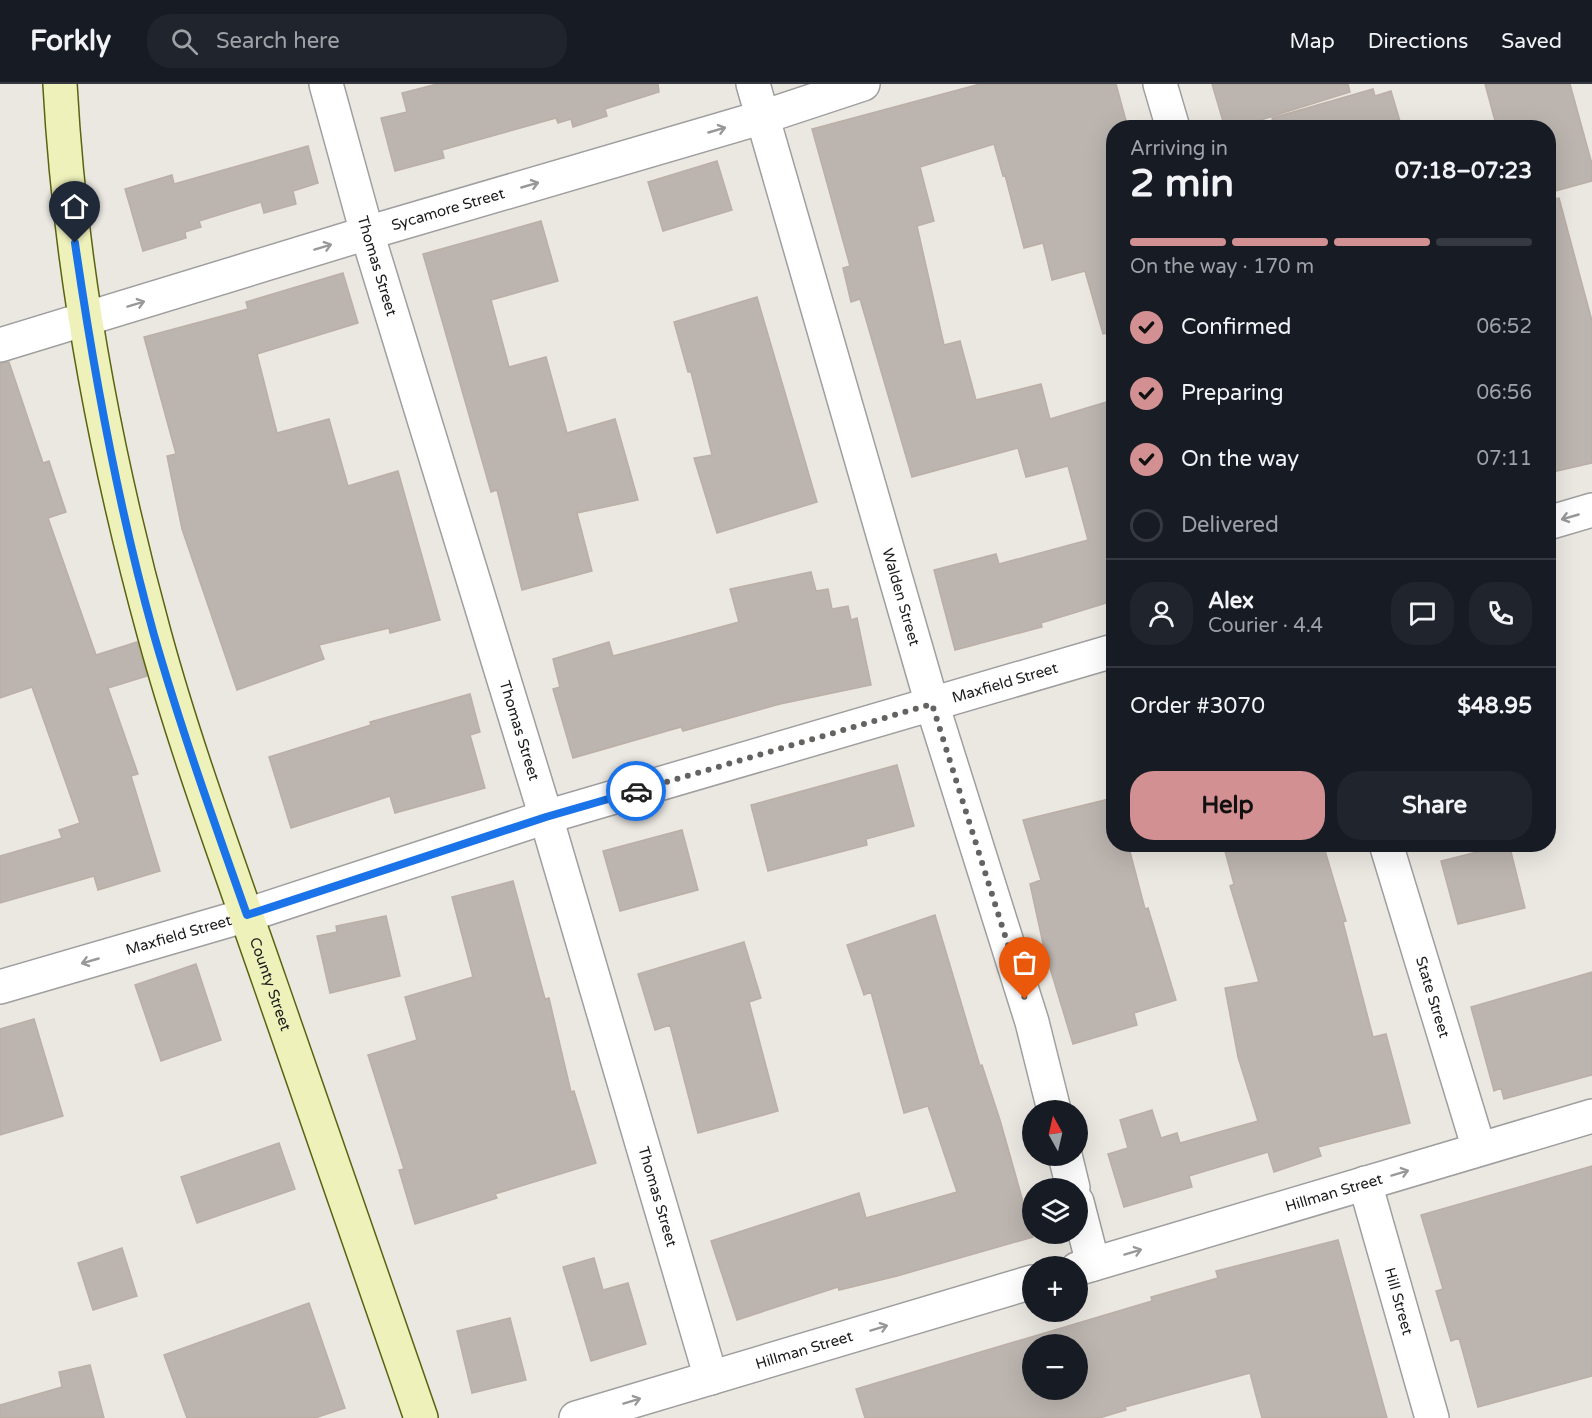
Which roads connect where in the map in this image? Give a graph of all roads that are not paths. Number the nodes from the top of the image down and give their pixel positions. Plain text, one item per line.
1 (60, 84) edge
2 (326, 84) edge
3 (753, 84) edge
4 (863, 84) edge
5 (1160, 84) edge
6 (763, 117) junction
7 (1171, 120) edge
8 (367, 233) junction
9 (86, 320) junction
10 (0, 345) edge
11 (1592, 510) edge
12 (1556, 521) edge
13 (1106, 653) edge
14 (932, 704) junction
15 (546, 817) junction
16 (1388, 852) edge
17 (247, 915) junction
18 (0, 987) edge
19 (1052, 1100) edge
20 (1592, 1116) edge
21 (1479, 1149) junction
22 (1365, 1183) junction
23 (1088, 1266) edge
24 (1022, 1285) edge
25 (711, 1378) junction
26 (421, 1418) edge
27 (576, 1418) edge
28 (1432, 1418) edge

1 - 9 main road, County Street
2 - 8 street, Thomas Street
3 - 6 street, Walden Street
4 - 6 street, Sycamore Street
5 - 7 street
8 -> 6 street, Sycamore Street
6 - 14 street, Walden Street
9 -> 8 street, Sycamore Street
8 - 15 street, Thomas Street
9 - 10 street, Sycamore Street
9 - 17 main road, County Street
11 -> 12 street
13 - 14 street, Maxfield Street
14 - 15 street, Maxfield Street
14 - 19 street, Walden Street
15 - 17 street, Maxfield Street
15 - 25 street, Thomas Street
16 - 21 street, State Street
17 -> 18 street, Maxfield Street
17 - 26 main road, County Street
20 - 21 street, Hillman Street
22 -> 21 street, Hillman Street
23 -> 22 street, Hillman Street
22 - 28 street, Hill Street
25 -> 24 street, Hillman Street
27 -> 25 street, Hillman Street

